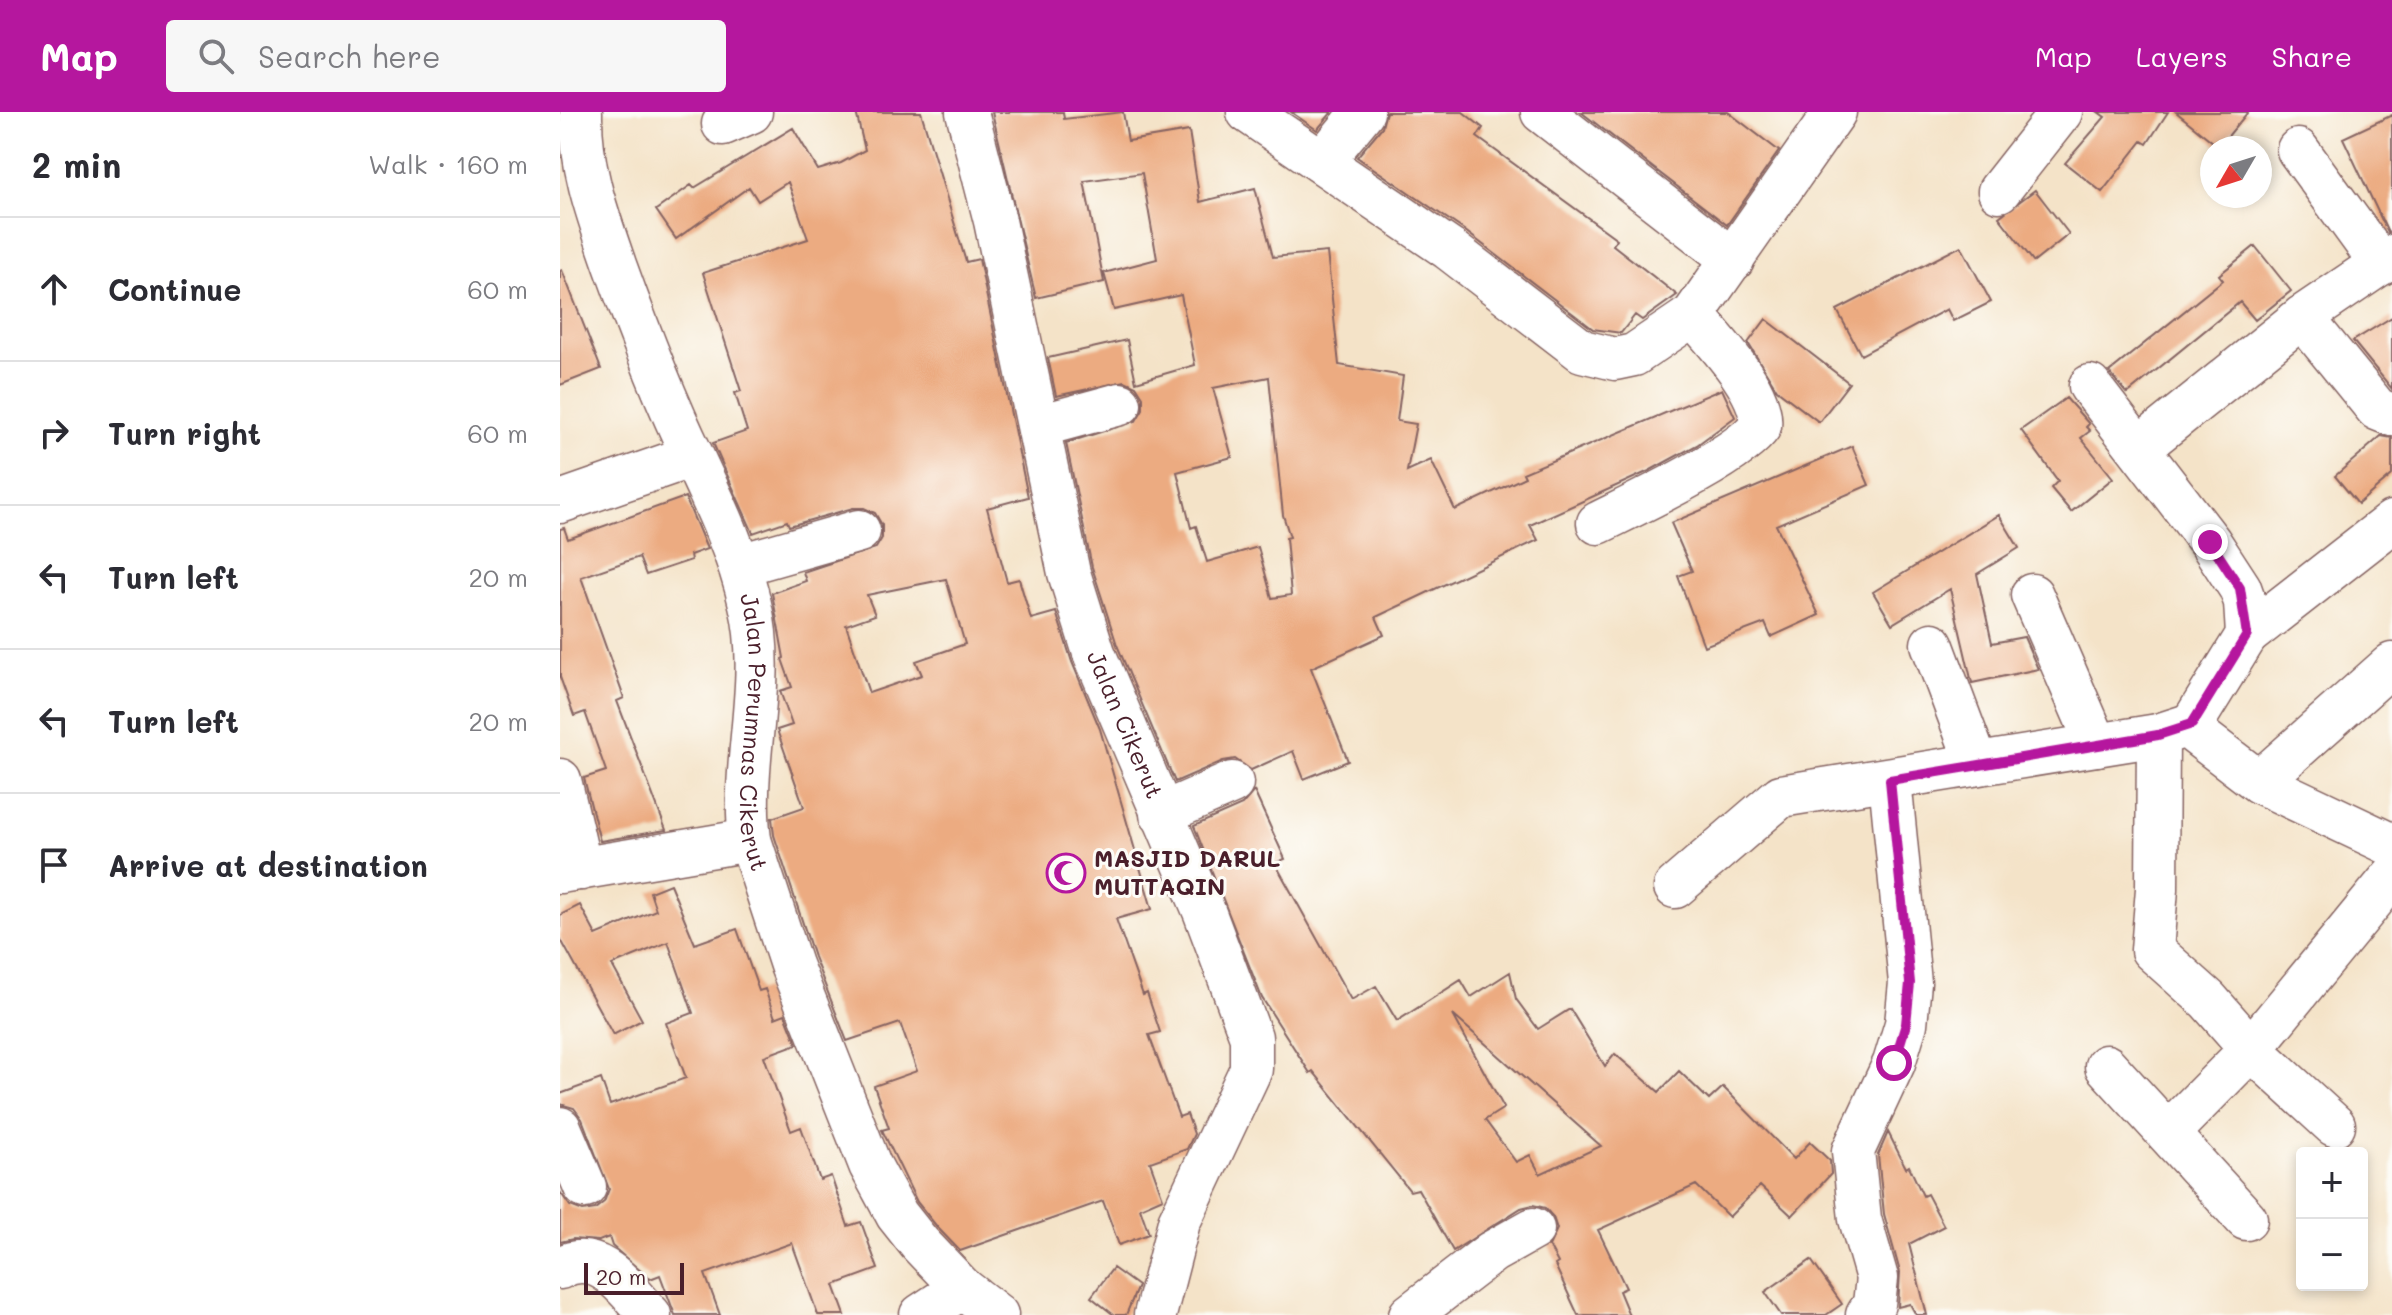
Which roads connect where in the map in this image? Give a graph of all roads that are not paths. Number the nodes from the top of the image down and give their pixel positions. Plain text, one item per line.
1 (581, 112) edge
2 (967, 112) edge
3 (1248, 112) edge
4 (1363, 112) edge
5 (1542, 112) edge
6 (1835, 112) edge
7 (2061, 112) edge
8 (2298, 150) dead end
9 (1322, 162) junction
10 (1999, 191) dead end
11 (1733, 260) junction
12 (2386, 260) edge
13 (1693, 315) junction
14 (2302, 317) junction
15 (2090, 386) dead end
16 (1120, 404) dead end
17 (2392, 415) edge
18 (1039, 426) junction
19 (2139, 448) junction
20 (692, 456) junction
21 (560, 502) edge
22 (2392, 522) edge
23 (1598, 523) dead end
24 (859, 531) dead end
25 (740, 565) junction
26 (2032, 595) dead end
27 (2247, 635) junction
28 (1932, 644) dead end
29 (2392, 664) edge
30 (2175, 729) junction
31 (2097, 745) junction
32 (1977, 764) junction
33 (560, 780) edge
34 (1890, 780) junction
35 (2259, 782) junction
36 (1232, 783) dead end
37 (1161, 814) junction
38 (750, 840) junction
39 (2392, 845) edge
40 (571, 870) edge
41 (2392, 877) edge
42 (1675, 887) dead end
43 (2251, 1049) junction
44 (2106, 1066) dead end
45 (2334, 1125) dead end
46 (560, 1128) edge
47 (2169, 1132) junction
48 (585, 1187) dead end
49 (2246, 1219) dead end
50 (1533, 1229) dead end
51 (560, 1268) edge
52 (962, 1288) junction
53 (650, 1315) edge
54 (921, 1315) edge
55 (997, 1315) edge
56 (1155, 1315) edge
57 (1410, 1315) edge
58 (1867, 1315) edge

1 - 20 street, Jalan Perumnas Cikerut
2 - 18 street, Jalan Cikerut
3 - 9 street
4 - 9 street
5 - 11 street
6 - 11 street
7 - 10 street
8 - 12 street
9 - 13 street
11 - 13 street
12 - 14 street
13 - 23 street
14 - 17 street
14 - 19 street
15 - 19 street
16 - 18 street
18 - 37 street, Jalan Cikerut
19 - 27 street
20 - 21 street
20 - 25 street, Jalan Perumnas Cikerut
22 - 27 street
24 - 25 street
25 - 38 street, Jalan Perumnas Cikerut
26 - 31 street
27 - 30 street
28 - 32 street
29 - 35 street
30 - 31 street
30 - 35 street
30 - 43 street
31 - 32 street
32 - 34 street
33 - 40 street
34 - 42 street
34 - 58 street
35 - 39 street
36 - 37 street
37 - 56 street, Jalan Cikerut
38 - 40 street
38 - 52 street, Jalan Perumnas Cikerut
41 - 43 street
43 - 45 street
43 - 47 street
44 - 47 street
46 - 48 street
47 - 49 street
50 - 57 street
51 - 53 street
52 - 54 street
52 - 55 street, Jalan Perumnas Cikerut

